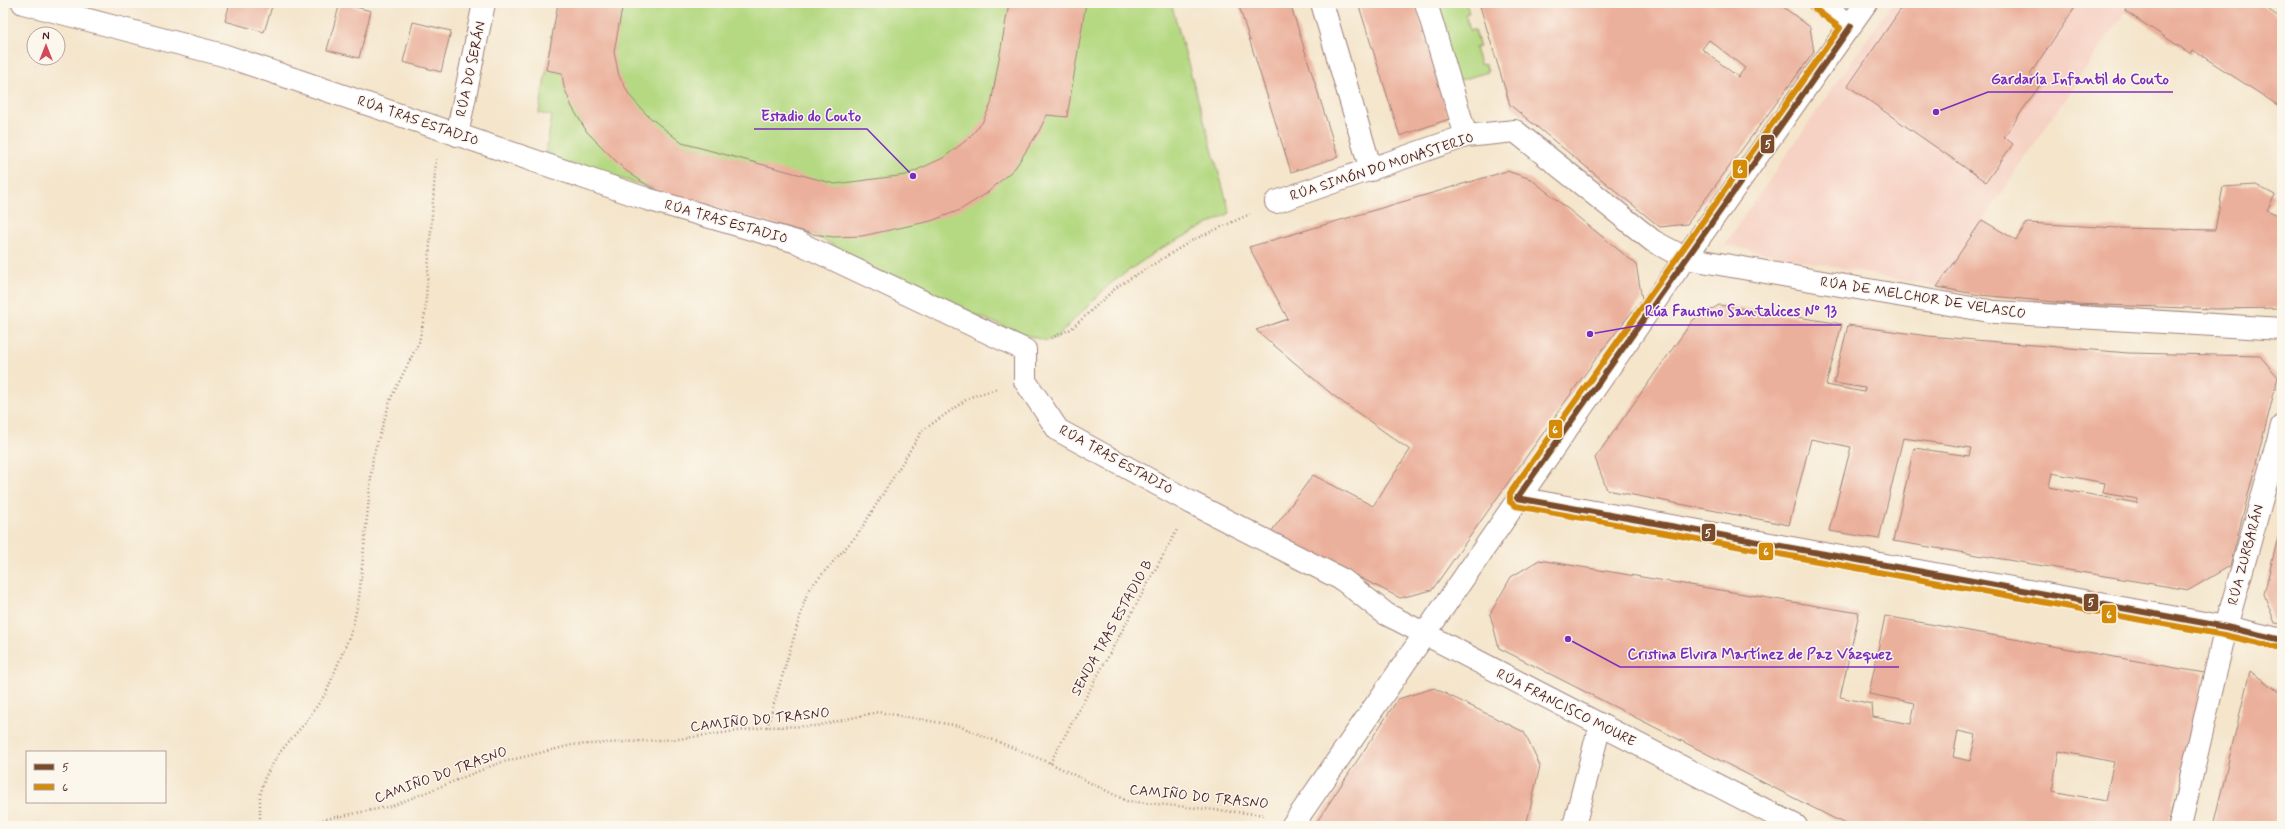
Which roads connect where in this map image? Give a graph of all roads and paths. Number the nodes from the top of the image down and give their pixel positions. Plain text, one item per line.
1 (23, 3) edge
2 (484, 3) edge
3 (1322, 3) edge
4 (1426, 3) edge
5 (1820, 3) edge
6 (1866, 3) edge
7 (1850, 26) junction
8 (437, 127) junction
9 (457, 135) junction
10 (1466, 136) junction
11 (1371, 170) junction
12 (1276, 202) joint
13 (1685, 258) junction
14 (2282, 329) edge
15 (1025, 350) junction
16 (1026, 381) junction
17 (2282, 426) edge
18 (1518, 498) junction
19 (1192, 503) junction
20 (1343, 580) joint
21 (2226, 626) junction
22 (1424, 634) junction
23 (2282, 640) edge
24 (1600, 725) junction
25 (767, 727) junction
26 (1050, 763) junction
27 (1294, 822) edge
28 (260, 826) edge
29 (291, 826) edge
30 (1574, 826) edge
31 (1796, 826) edge
32 (2180, 826) edge

1 - 8 street, RÚA TRAS ESTADIO
2 - 9 street, RÚA DO SERÁN
3 - 11 street
4 - 10 street
5 - 7 street
6 - 7 street
7 - 13 street
8 - 9 street, RÚA TRAS ESTADIO
8 - 28 path
9 - 15 street, RÚA TRAS ESTADIO
10 - 11 street, RÚA SIMÓN DO MONASTERIO
10 - 13 street, RÚA SIMÓN DO MONASTERIO
11 - 12 street, RÚA SIMÓN DO MONASTERIO
12 - 15 path
13 - 14 street, RÚA DE MELCHOR DE VELASCO
13 - 18 street
15 - 16 street
16 - 19 street, RÚA TRAS ESTADIO
16 - 25 path
17 - 21 street, RÚA ZURBARÁN
18 - 21 street
18 - 22 street
19 - 20 street, RÚA TRAS ESTADIO
19 - 26 path, SENDA TRAS ESTADIO B
20 - 22 street, RÚA FRANCISCO MOURE
21 - 23 street
21 - 32 street, RÚA ZURBARÁN
22 - 24 street, RÚA FRANCISCO MOURE
22 - 27 street
24 - 30 street
24 - 31 street, RÚA FRANCISCO MOURE
25 - 26 path, CAMIÑO DO TRASNO
25 - 29 path, CAMIÑO DO TRASNO
26 - 27 path, CAMIÑO DO TRASNO

